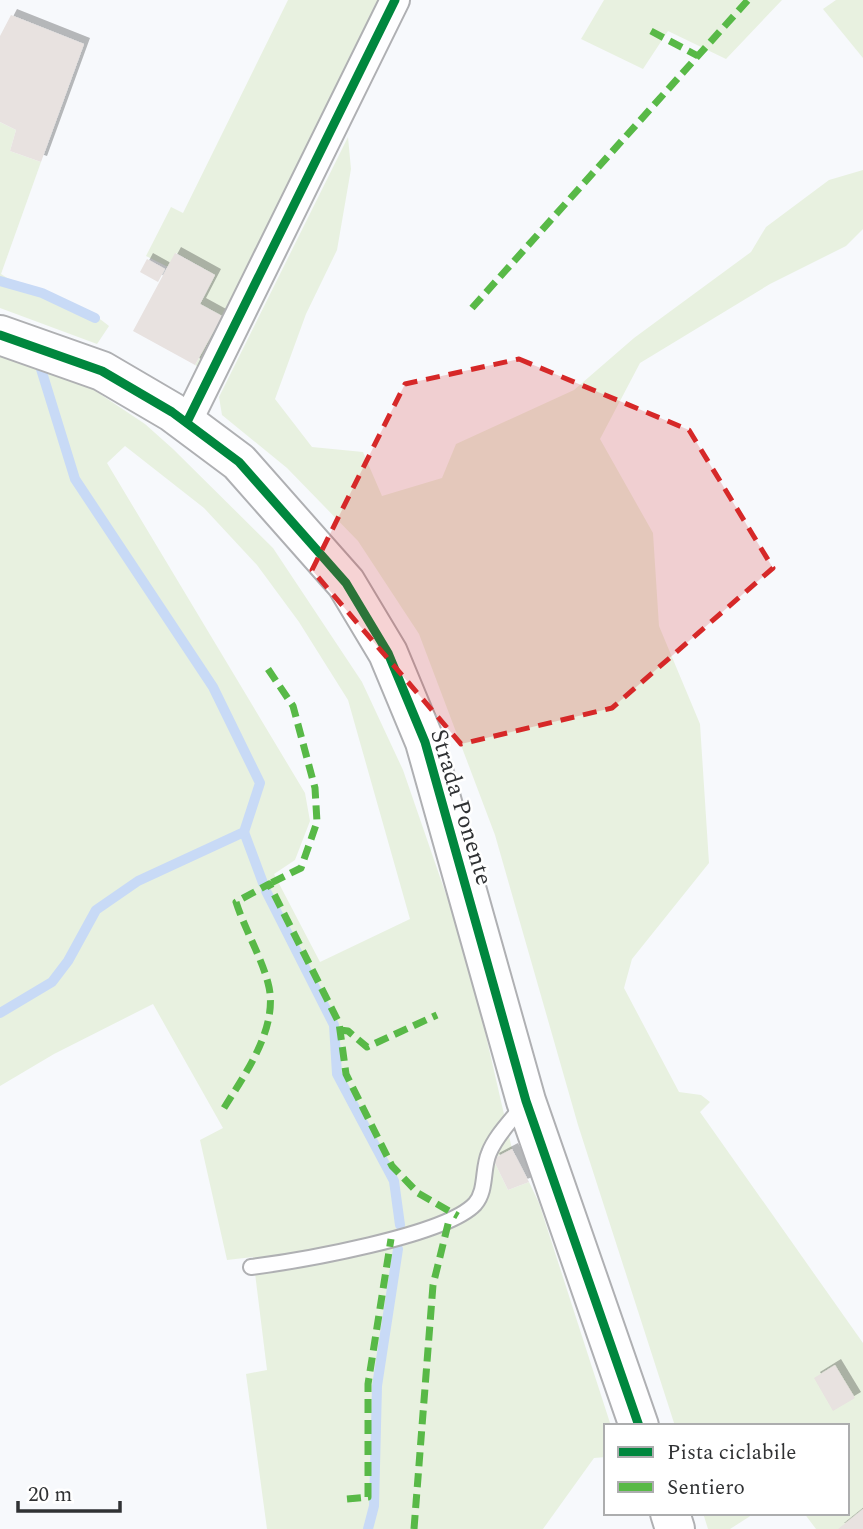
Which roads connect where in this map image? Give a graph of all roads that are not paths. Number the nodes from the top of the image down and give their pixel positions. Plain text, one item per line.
1 (395, 0) edge
2 (0, 335) edge
3 (187, 422) junction
4 (526, 1101) junction
5 (251, 1267) dead end
6 (638, 1424) edge

1 - 3 street
2 - 3 main road, Strada Ponente
3 - 4 main road, Strada Ponente
4 - 5 lane
4 - 6 main road, Strada Ponente

